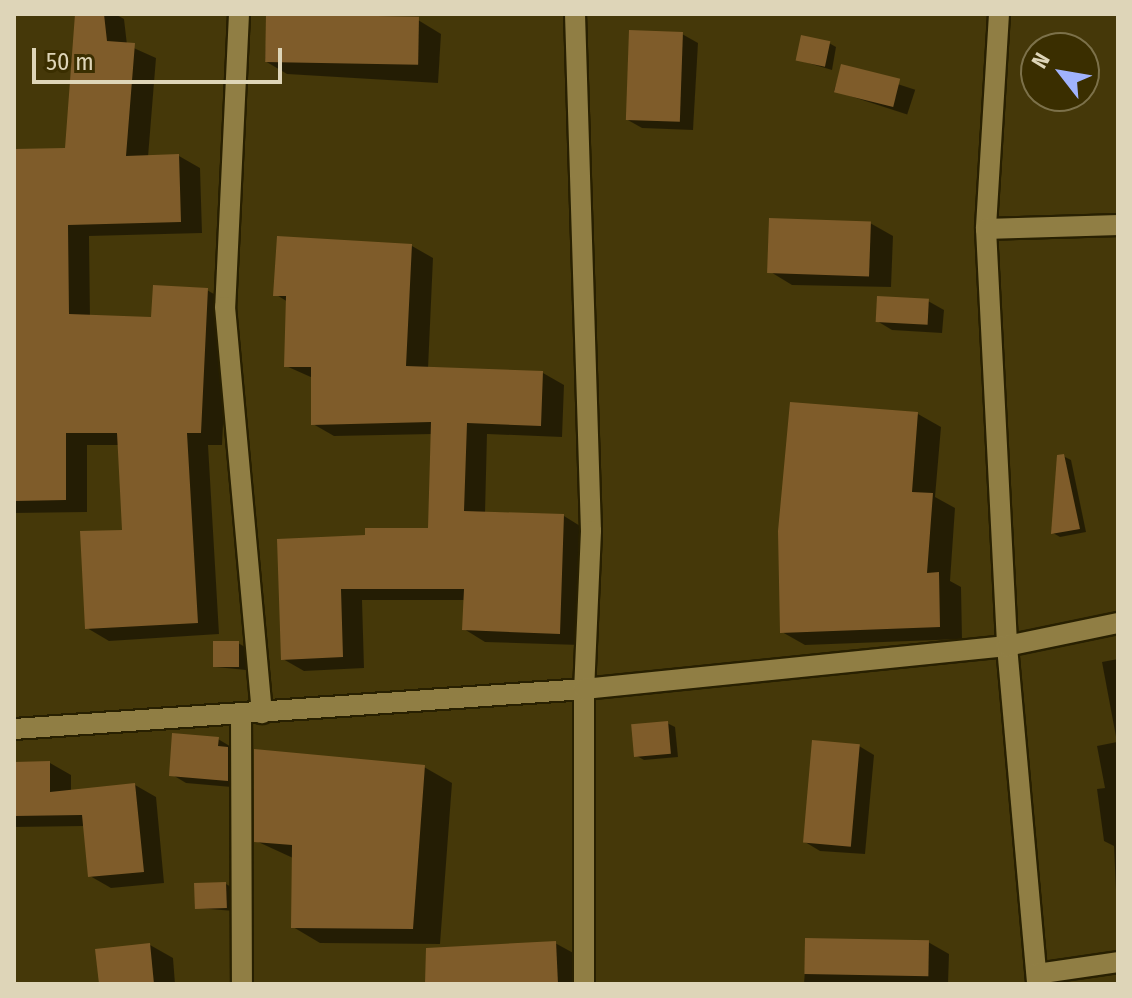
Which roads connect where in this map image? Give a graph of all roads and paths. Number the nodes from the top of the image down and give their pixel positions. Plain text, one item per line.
1 (239, 14) edge
2 (575, 14) edge
3 (999, 14) edge
4 (1118, 225) edge
5 (986, 229) junction
6 (1118, 623) edge
7 (1007, 646) junction
8 (584, 689) junction
9 (252, 714) junction
10 (14, 729) edge
11 (1118, 962) edge
12 (1037, 979) edge
13 (242, 984) edge
14 (584, 984) edge

1 - 9 street
2 - 8 street
3 - 5 street
4 - 5 street
5 - 7 street
6 - 7 street
7 - 8 street
7 - 12 street
8 - 9 street
8 - 14 street
9 - 10 street
9 - 13 street
11 - 12 street

